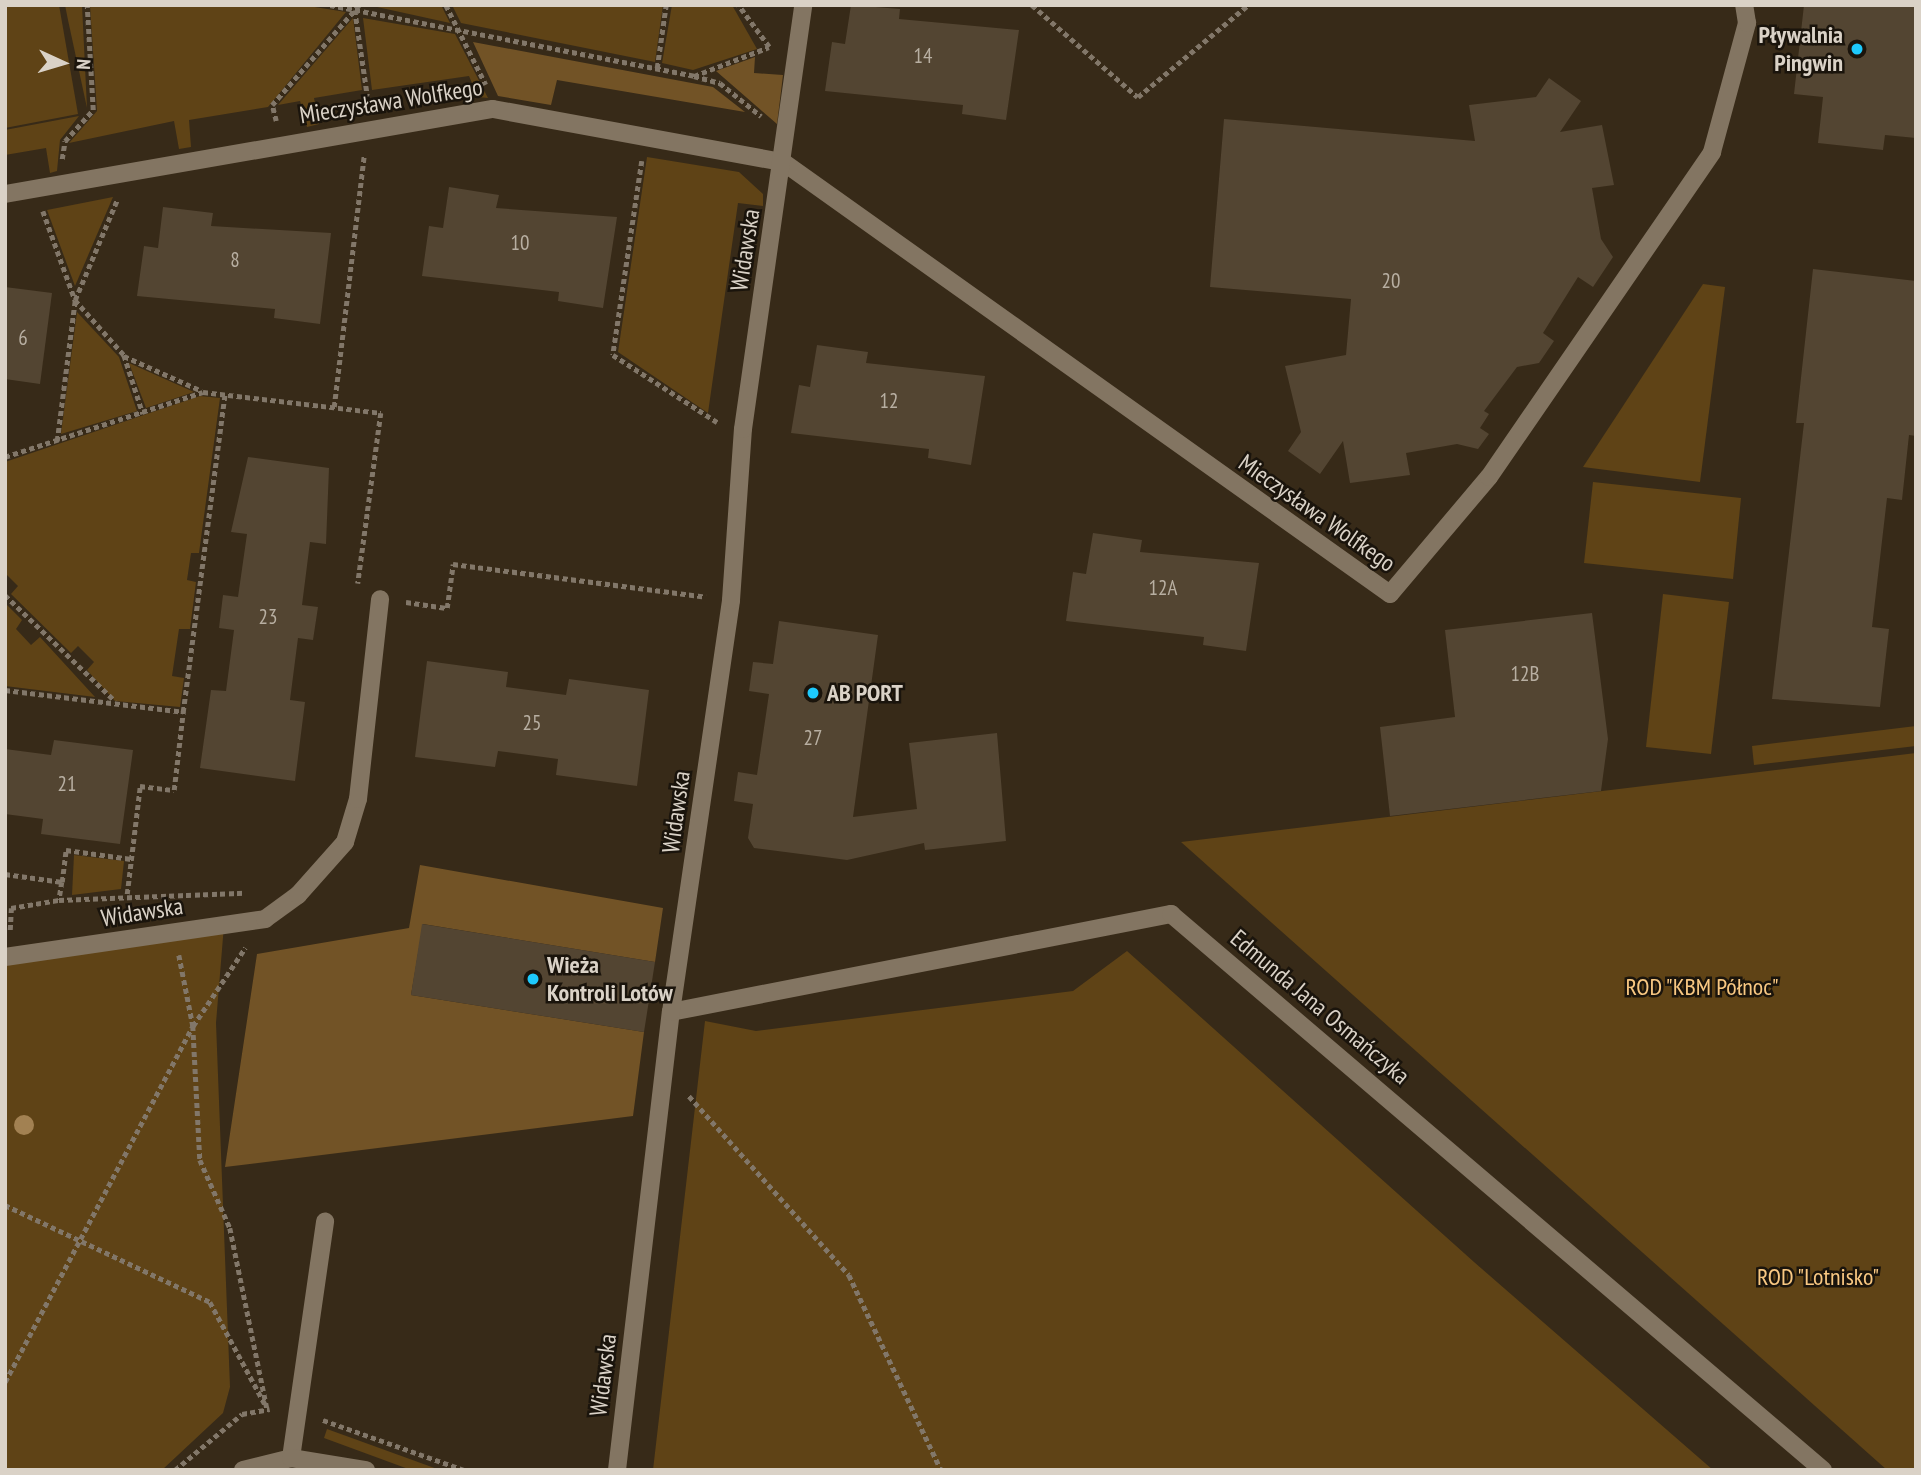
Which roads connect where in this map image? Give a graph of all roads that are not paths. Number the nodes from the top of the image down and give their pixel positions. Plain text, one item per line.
1 (803, 5) edge
2 (1744, 5) edge
3 (783, 162) junction
4 (5, 194) edge
5 (380, 599) road end
6 (5, 957) edge
7 (671, 1012) junction
8 (325, 1221) dead end
9 (291, 1458) junction
10 (348, 1467) edge
11 (243, 1470) edge
12 (366, 1470) edge
13 (617, 1470) edge
14 (1823, 1470) edge

1 - 3 street
2 - 3 street, Mieczysława Wolfkego
3 - 4 street, Mieczysława Wolfkego
3 - 7 street, Widawska
5 - 6 street, Widawska
7 - 13 street, Widawska
7 - 14 street, Edmunda Jana Osmańczyka
8 - 9 street
9 - 10 street
9 - 11 street
10 - 12 street

